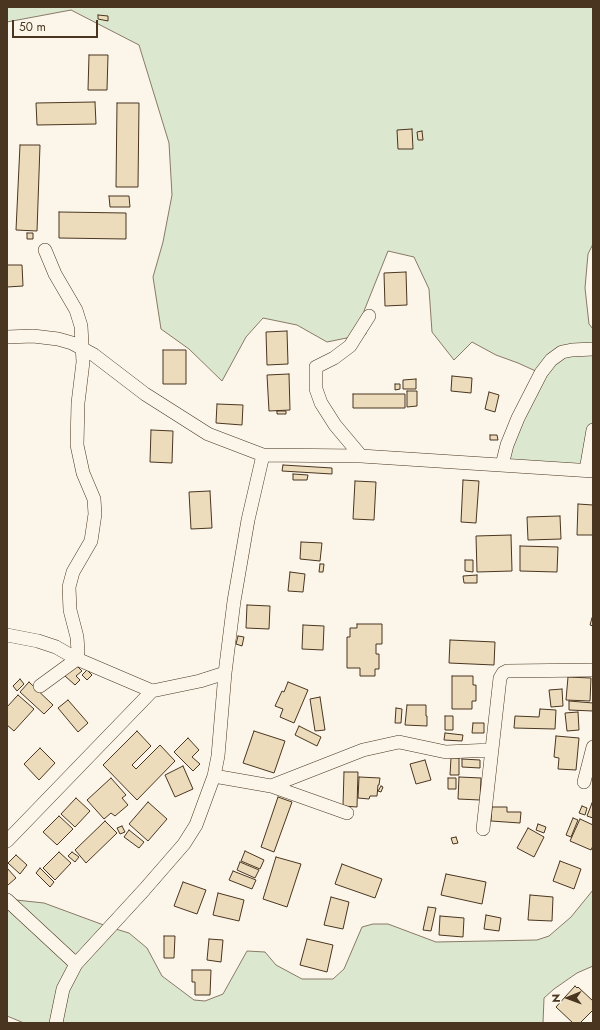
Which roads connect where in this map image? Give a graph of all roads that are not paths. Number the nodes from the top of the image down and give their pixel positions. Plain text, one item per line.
1 (45, 250) dead end
2 (369, 316) dead end
3 (7, 337) edge
4 (83, 349) junction
5 (593, 349) edge
6 (593, 430) edge
7 (263, 455) junction
8 (361, 456) junction
9 (502, 464) junction
10 (590, 470) edge
11 (7, 635) edge
12 (77, 658) junction
13 (593, 670) edge
14 (225, 673) junction
15 (40, 686) dead end
16 (152, 691) junction
17 (593, 747) edge
18 (492, 750) junction
19 (214, 776) junction
20 (584, 782) dead end
21 (271, 786) junction
22 (347, 813) dead end
23 (482, 829) dead end
24 (7, 841) edge
25 (7, 900) edge
26 (76, 964) junction
27 (56, 1023) edge

1 - 4 street
2 - 8 street
3 - 4 street
4 - 7 street
4 - 12 street
5 - 9 street
6 - 10 street
7 - 8 street
7 - 14 street
8 - 9 street
9 - 10 street
11 - 12 street
12 - 15 street
12 - 16 street
13 - 18 street
14 - 16 street
14 - 19 street
16 - 24 street
17 - 20 street
18 - 21 street
18 - 23 street
19 - 21 street
19 - 26 street
21 - 22 street
25 - 26 street
26 - 27 street

